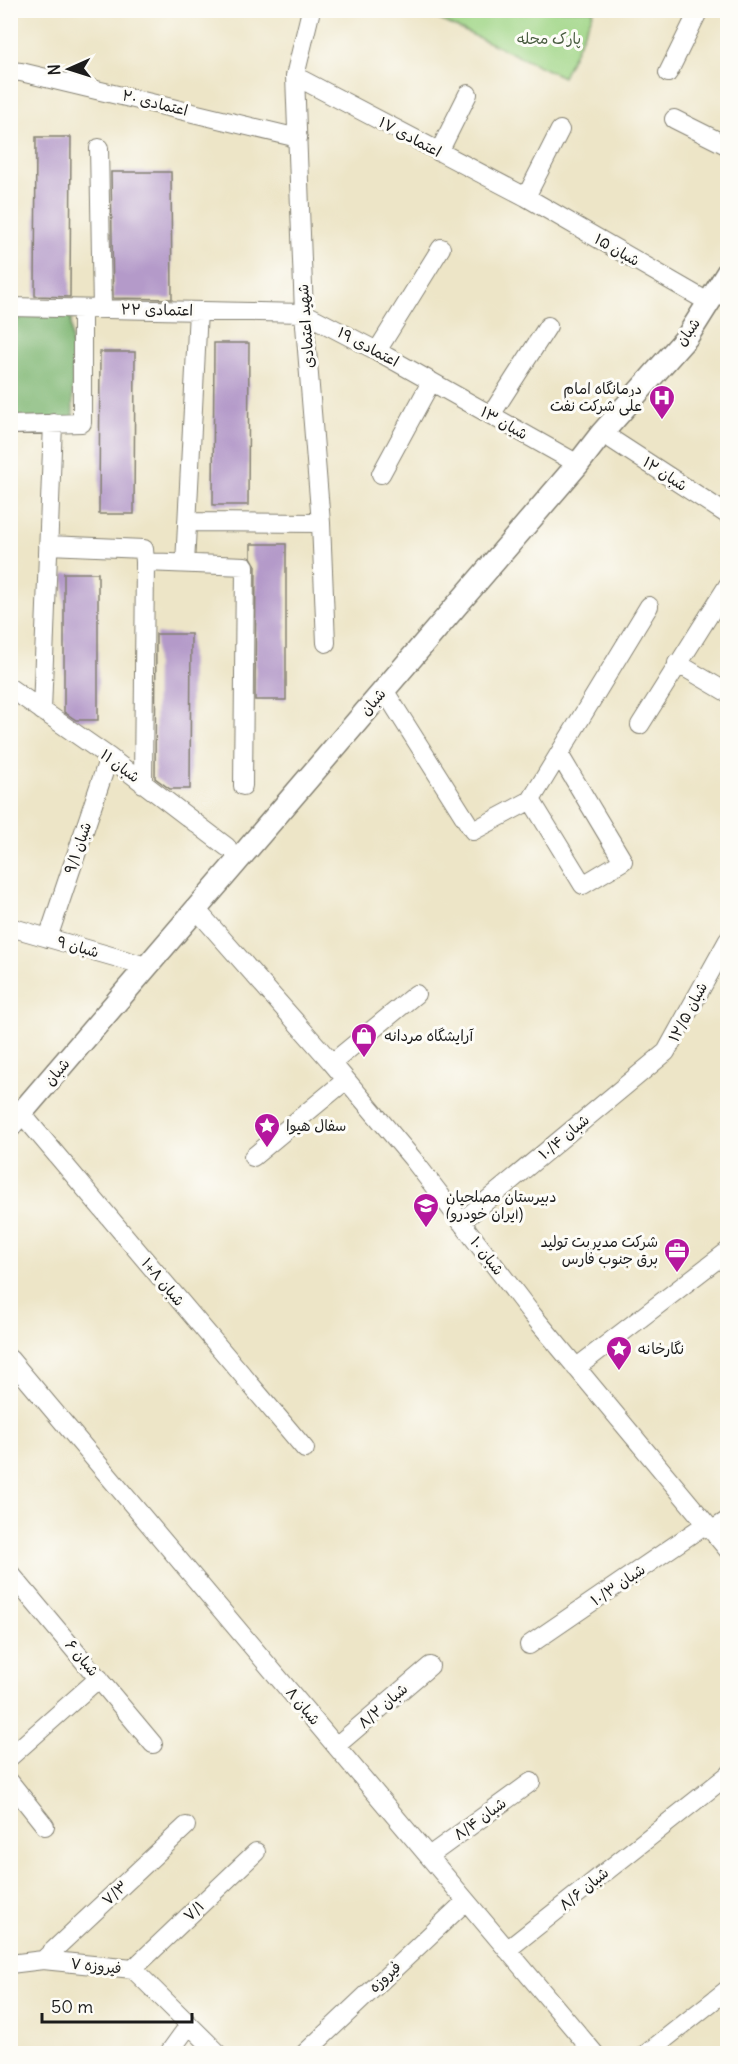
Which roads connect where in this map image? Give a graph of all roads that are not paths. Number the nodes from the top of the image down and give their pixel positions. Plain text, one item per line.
1 (311, 10) edge
2 (699, 10) edge
3 (14, 69) edge
4 (668, 73) dead end
5 (295, 76) junction
6 (468, 94) dead end
7 (674, 119) dead end
8 (560, 130) dead end
9 (298, 138) junction
10 (728, 146) edge
11 (99, 148) dead end
12 (439, 152) junction
13 (526, 197) junction
14 (441, 249) dead end
15 (728, 272) edge
16 (708, 302) junction
17 (10, 307) edge
18 (82, 309) junction
19 (102, 309) junction
20 (198, 311) junction
21 (304, 314) junction
22 (548, 326) dead end
23 (377, 351) junction
24 (431, 381) junction
25 (491, 416) junction
26 (53, 423) junction
27 (10, 425) edge
28 (602, 433) junction
29 (578, 464) junction
30 (381, 474) dead end
31 (728, 515) edge
32 (187, 522) junction
33 (321, 523) junction
34 (48, 545) junction
35 (145, 562) junction
36 (185, 564) junction
37 (728, 585) edge
38 (649, 606) dead end
39 (326, 643) dead end
40 (677, 663) junction
41 (10, 688) edge
42 (384, 690) junction
43 (728, 693) edge
44 (42, 711) junction
45 (640, 725) dead end
46 (559, 754) junction
47 (109, 757) junction
48 (143, 784) junction
49 (243, 786) dead end
50 (531, 800) junction
51 (226, 848) dead end
52 (196, 909) junction
53 (11, 930) edge
54 (48, 938) junction
55 (726, 946) edge
56 (146, 966) junction
57 (416, 994) dead end
58 (666, 1052) joint
59 (332, 1063) junction
60 (346, 1080) junction
61 (16, 1120) edge
62 (254, 1157) dead end
63 (461, 1222) junction
64 (728, 1251) edge
65 (10, 1359) edge
66 (576, 1368) junction
67 (304, 1449) dead end
68 (728, 1520) edge
69 (709, 1528) junction
70 (728, 1550) edge
71 (10, 1573) edge
72 (529, 1645) dead end
73 (430, 1666) dead end
74 (99, 1678) junction
75 (153, 1744) dead end
76 (336, 1746) junction
77 (10, 1757) edge
78 (728, 1775) edge
79 (10, 1782) edge
80 (531, 1782) dead end
81 (186, 1826) dead end
82 (45, 1827) dead end
83 (256, 1852) dead end
84 (429, 1856) junction
85 (466, 1901) junction
86 (507, 1950) junction
87 (43, 1960) junction
88 (10, 1964) edge
89 (133, 1969) junction
90 (728, 1989) edge
91 (189, 2025) junction
92 (168, 2054) edge
93 (219, 2054) edge
94 (304, 2054) edge
95 (595, 2054) edge
96 (646, 2054) edge

1 - 5 street, شهید اعتمادی
2 - 4 street
3 - 9 street, ۲۰ اعتمادی
5 - 9 street, شهید اعتمادی
5 - 12 street, ۱۷ اعتمادی
6 - 12 street
7 - 10 street
8 - 13 street
9 - 21 street, شهید اعتمادی
11 - 19 street
12 - 13 street, ۱۷ اعتمادی
13 - 16 street, ۱۵ شبان
14 - 23 street
15 - 16 street, شبان
16 - 28 street, شبان
17 - 18 street, ۲۲ اعتمادی
18 - 19 street, ۲۲ اعتمادی
18 - 26 street
19 - 20 street, ۲۲ اعتمادی
20 - 21 street, ۲۲ اعتمادی
20 - 32 street
21 - 23 street, ۱۹ اعتمادی
21 - 33 street, شهید اعتمادی
22 - 25 street
23 - 24 street, ۱۹ اعتمادی
24 - 25 street, ۱۳ شبان
24 - 30 street
25 - 29 street, ۱۳ شبان
26 - 27 street
26 - 34 street
28 - 29 street, شبان
28 - 31 street, ۱۲ شبان
29 - 42 street, شبان
32 - 33 street
32 - 36 street
33 - 39 street, شهید اعتمادی
34 - 35 street
34 - 44 street
35 - 36 street
35 - 48 street
36 - 49 street
37 - 40 street
38 - 46 street
40 - 43 street
40 - 45 street
41 - 44 street, ۱۱ شبان
42 - 50 street
42 - 52 street, شبان
44 - 47 street, ۱۱ شبان
46 - 50 street
46 - 50 street
47 - 48 street, ۱۱ شبان
47 - 54 street, ۹/۱ شبان
48 - 51 street, ۱۱ شبان
52 - 56 street, شبان
52 - 59 street, ۱۰ شبان
53 - 54 street, ۹ شبان
54 - 56 street, ۹ شبان
55 - 58 street, ۱۲/۵ شبان
56 - 61 street, شبان
57 - 59 street
58 - 63 street, ۱۰/۴ شبان
59 - 60 street, ۱۰ شبان
60 - 62 street
60 - 63 street, ۱۰ شبان
61 - 67 street, ۱+۸ شبان
63 - 66 street, ۱۰ شبان
64 - 66 street
65 - 76 street, ۸ شبان
66 - 69 street, ۱۰ شبان
68 - 69 street, ۱۰/۳ شبان
69 - 70 street, ۱۰ شبان
69 - 72 street, ۱۰/۳ شبان
71 - 74 street, ۶ شبان
73 - 76 street, ۸/۲ شبان
74 - 75 street, ۶ شبان
74 - 77 street
76 - 84 street, ۸ شبان
78 - 86 street, ۸/۶ شبان
79 - 82 street
80 - 84 street, ۸/۴ شبان
81 - 87 street, ۷/۳
83 - 89 street, ۷/۱
84 - 85 street, ۸ شبان
85 - 86 street, ۸ شبان
85 - 94 street, فیروزه
86 - 95 street, ۸ شبان
87 - 88 street, ۷ فیروزه
87 - 89 street, ۷ فیروزه
89 - 91 street, ۷ فیروزه
90 - 96 street
91 - 92 street
91 - 93 street, ۷ فیروزه

